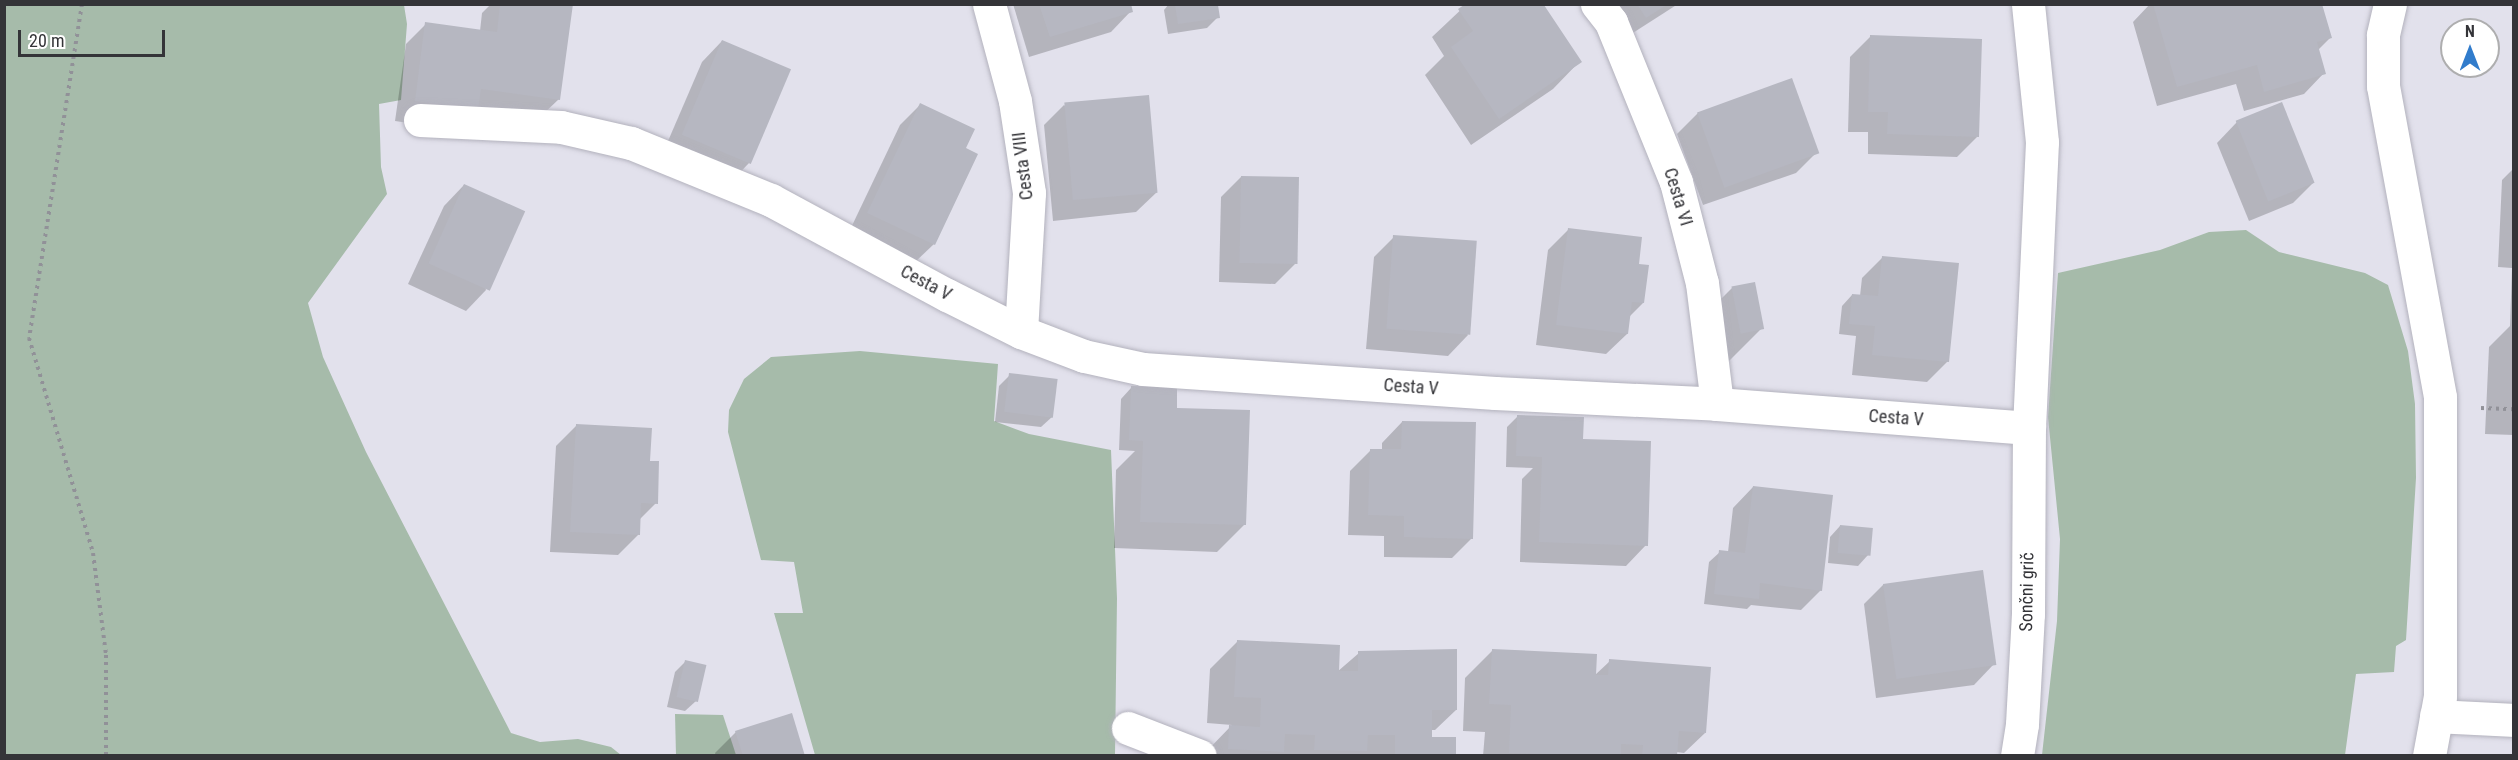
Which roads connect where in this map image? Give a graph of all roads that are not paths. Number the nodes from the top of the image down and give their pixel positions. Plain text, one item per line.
1 (988, 4) edge
2 (1597, 4) edge
3 (2028, 4) edge
4 (2390, 4) edge
5 (420, 120) dead end
6 (1021, 332) junction
7 (1717, 404) junction
8 (2029, 428) junction
9 (2436, 716) junction
10 (2514, 720) edge
11 (1128, 728) dead end
12 (1200, 756) edge
13 (2017, 756) edge
14 (2429, 756) edge

1 - 6 street, Cesta VIII
2 - 7 street, Cesta VI
3 - 8 street
4 - 9 street
5 - 6 street, Cesta V
6 - 7 street, Cesta V
7 - 8 street, Cesta V
8 - 13 street, Sončni grič
9 - 10 street
9 - 14 street
11 - 12 street

